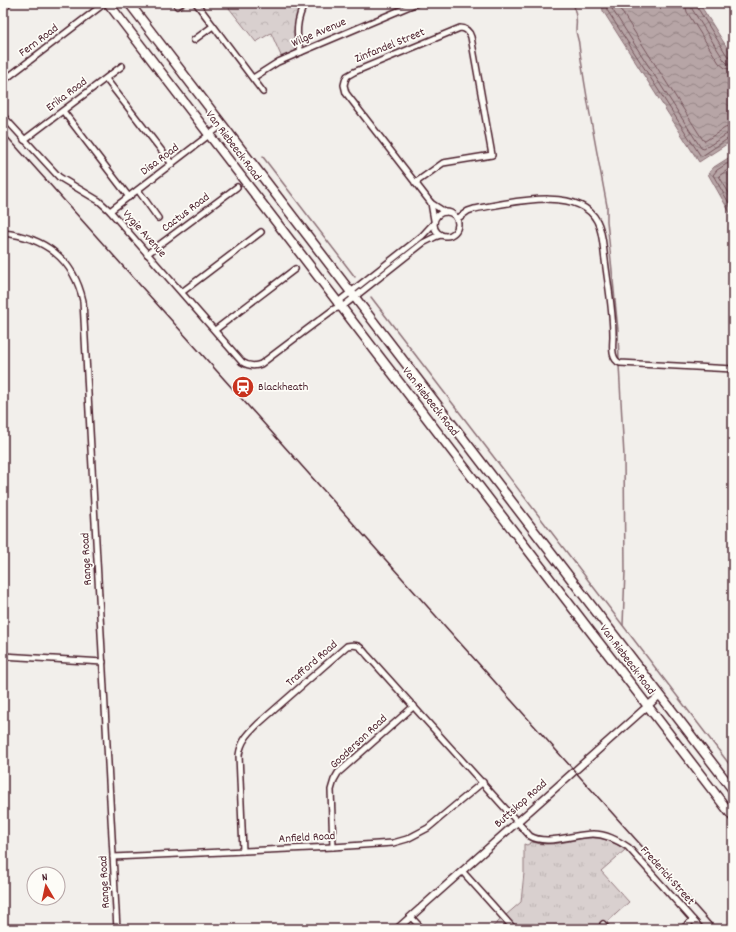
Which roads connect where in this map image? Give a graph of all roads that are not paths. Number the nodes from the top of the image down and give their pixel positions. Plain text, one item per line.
1 (9, 3) edge
2 (107, 3) edge
3 (129, 3) edge
4 (196, 3) edge
5 (305, 3) edge
6 (417, 3) edge
7 (3, 8) edge
8 (213, 26) junction
9 (194, 40) dead end
10 (301, 52) junction
11 (122, 66) dead end
12 (253, 78) junction
13 (106, 79) junction
14 (3, 81) edge
15 (263, 92) dead end
16 (63, 111) junction
17 (3, 116) edge
18 (222, 125) junction
19 (209, 135) junction
20 (24, 140) junction
21 (172, 164) junction
22 (415, 183) junction
23 (237, 187) dead end
24 (138, 190) junction
25 (129, 196) junction
26 (431, 203) junction
27 (110, 211) junction
28 (445, 212) junction
29 (158, 218) dead end
30 (457, 219) junction
31 (434, 221) junction
32 (261, 232) dead end
33 (3, 233) edge
34 (441, 235) junction
35 (148, 254) junction
36 (295, 269) dead end
37 (182, 292) junction
38 (352, 294) junction
39 (339, 305) junction
40 (215, 330) junction
41 (733, 368) edge
42 (3, 656) edge
43 (102, 662) junction
44 (660, 695) junction
45 (414, 706) junction
46 (647, 706) junction
47 (482, 782) junction
48 (733, 790) edge
49 (733, 817) edge
50 (517, 822) junction
51 (614, 839) joint
52 (333, 847) junction
53 (243, 852) junction
54 (113, 857) junction
55 (462, 871) junction
56 (411, 917) junction
57 (693, 920) junction
58 (603, 924) dead end
59 (117, 929) edge
60 (397, 929) edge
61 (422, 929) edge
62 (514, 929) edge
63 (607, 929) edge
64 (682, 929) edge
65 (701, 929) edge

1 - 7 street
2 - 14 street, Fern Road
2 - 19 main road, Van Riebeeck Road
3 - 18 main road, Van Riebeeck Road
4 - 8 street
5 - 10 street
6 - 10 street, Wilge Avenue
8 - 9 street
8 - 12 street
10 - 12 street, Wilge Avenue
11 - 13 street, Erika Road
12 - 15 street
13 - 16 street, Erika Road
13 - 21 street
16 - 20 street, Erika Road
16 - 25 street
17 - 20 street, Vygie Avenue
18 - 19 street, Disa Road
18 - 38 main road, Van Riebeeck Road
19 - 21 street, Disa Road
19 - 39 main road, Van Riebeeck Road
20 - 27 street, Vygie Avenue
21 - 24 street, Disa Road
22 - 22 street, Zinfandel Street
22 - 26 street, Zinfandel Street
23 - 35 street, Cactus Road
24 - 25 street, Disa Road
24 - 29 street
25 - 27 street, Disa Road
26 - 28 street, Zinfandel Street
26 - 31 street, Zinfandel Street
27 - 35 street, Vygie Avenue
28 - 30 street
28 - 31 street
30 - 34 street
30 - 41 street
31 - 34 street
31 - 38 street
32 - 37 street
33 - 43 street, Range Road
34 - 38 street
35 - 37 street, Vygie Avenue
36 - 40 street
37 - 40 street, Vygie Avenue
38 - 39 street
38 - 44 main road, Van Riebeeck Road
39 - 40 street, Vygie Avenue
39 - 46 main road, Van Riebeeck Road
42 - 43 street
43 - 54 street, Range Road
44 - 46 street, Buttskop Road
44 - 48 main road, Van Riebeeck Road
45 - 47 street, Trafford Road
45 - 52 street, Gooderson Road
45 - 53 street, Trafford Road
46 - 49 main road, Van Riebeeck Road
46 - 50 street, Buttskop Road
47 - 50 street, Trafford Road
47 - 52 street, Anfield Road
50 - 51 street, Trafford Road
50 - 55 street, Buttskop Road
51 - 57 street, Frederick Street
52 - 53 street, Anfield Road
53 - 54 street, Anfield Road
54 - 59 street, Range Road
55 - 56 street, Buttskop Road
55 - 62 street
56 - 60 street, Buttskop Road
56 - 61 street
57 - 64 street
57 - 65 street, Frederick Street
58 - 63 street

